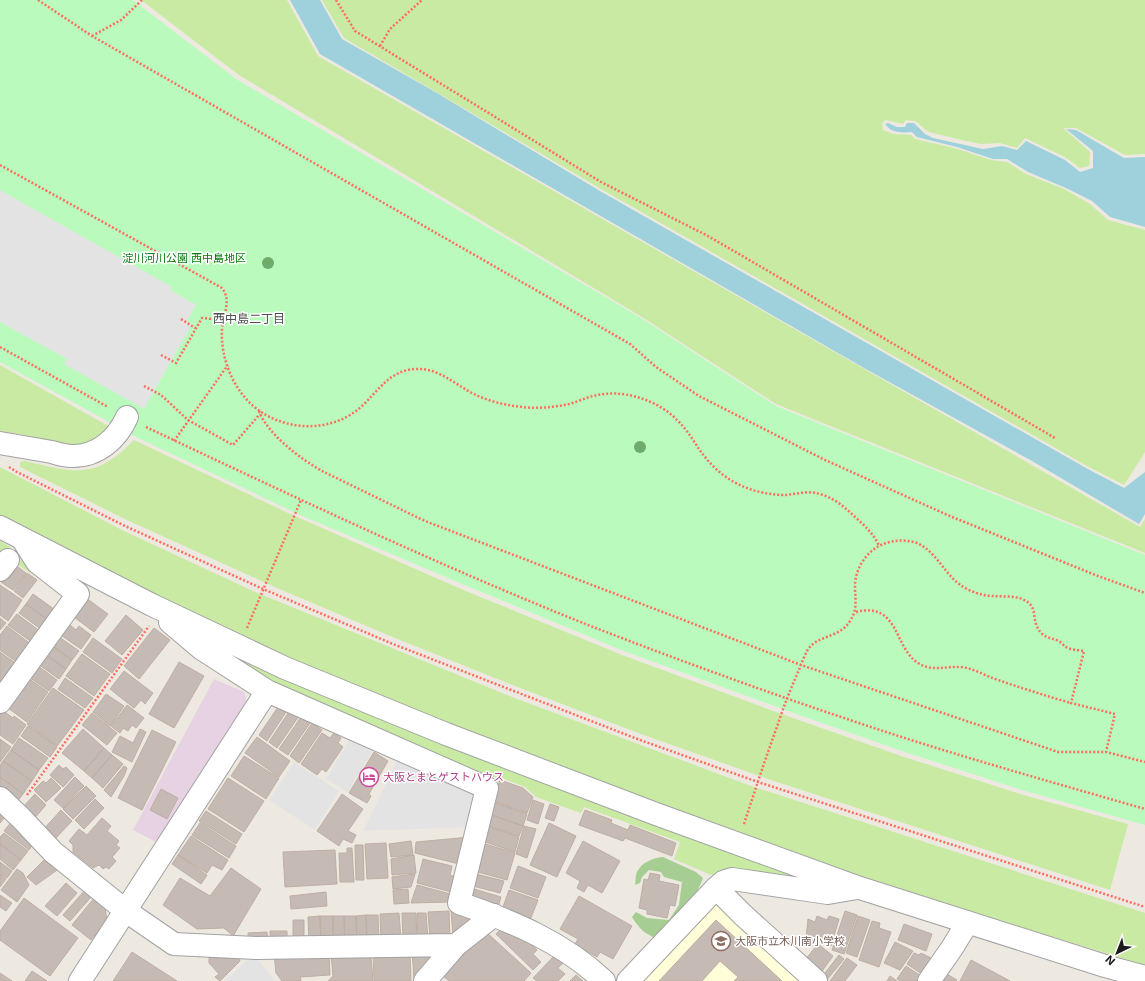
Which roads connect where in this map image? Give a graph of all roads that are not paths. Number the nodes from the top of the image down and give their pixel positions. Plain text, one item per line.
1 (126, 417) road end
2 (0, 443) edge
3 (0, 527) edge
4 (22, 538) junction
5 (151, 615) junction
6 (181, 650) dead end
7 (267, 691) junction
8 (0, 702) edge
9 (7, 805) edge
10 (716, 888) junction
11 (860, 888) junction
12 (126, 911) junction
13 (494, 915) junction
14 (968, 922) junction
15 (456, 946) junction
16 (1070, 954) junction
17 (1145, 977) edge
18 (80, 981) edge
19 (424, 981) edge
20 (604, 981) edge
21 (628, 981) edge
22 (816, 981) edge
23 (929, 981) edge
24 (1103, 981) edge

1 - 2 street
3 - 4 street
4 - 5 street
4 - 8 street
5 - 7 street
5 - 11 street
6 - 7 street
7 - 12 street
7 - 13 street
9 - 12 street
10 - 11 street
10 - 21 street
10 - 22 street
11 - 14 street
12 - 15 street
12 - 18 street
13 - 15 street
13 - 20 street
14 - 16 street
14 - 23 street
15 - 19 street
16 - 17 street
16 - 24 street

